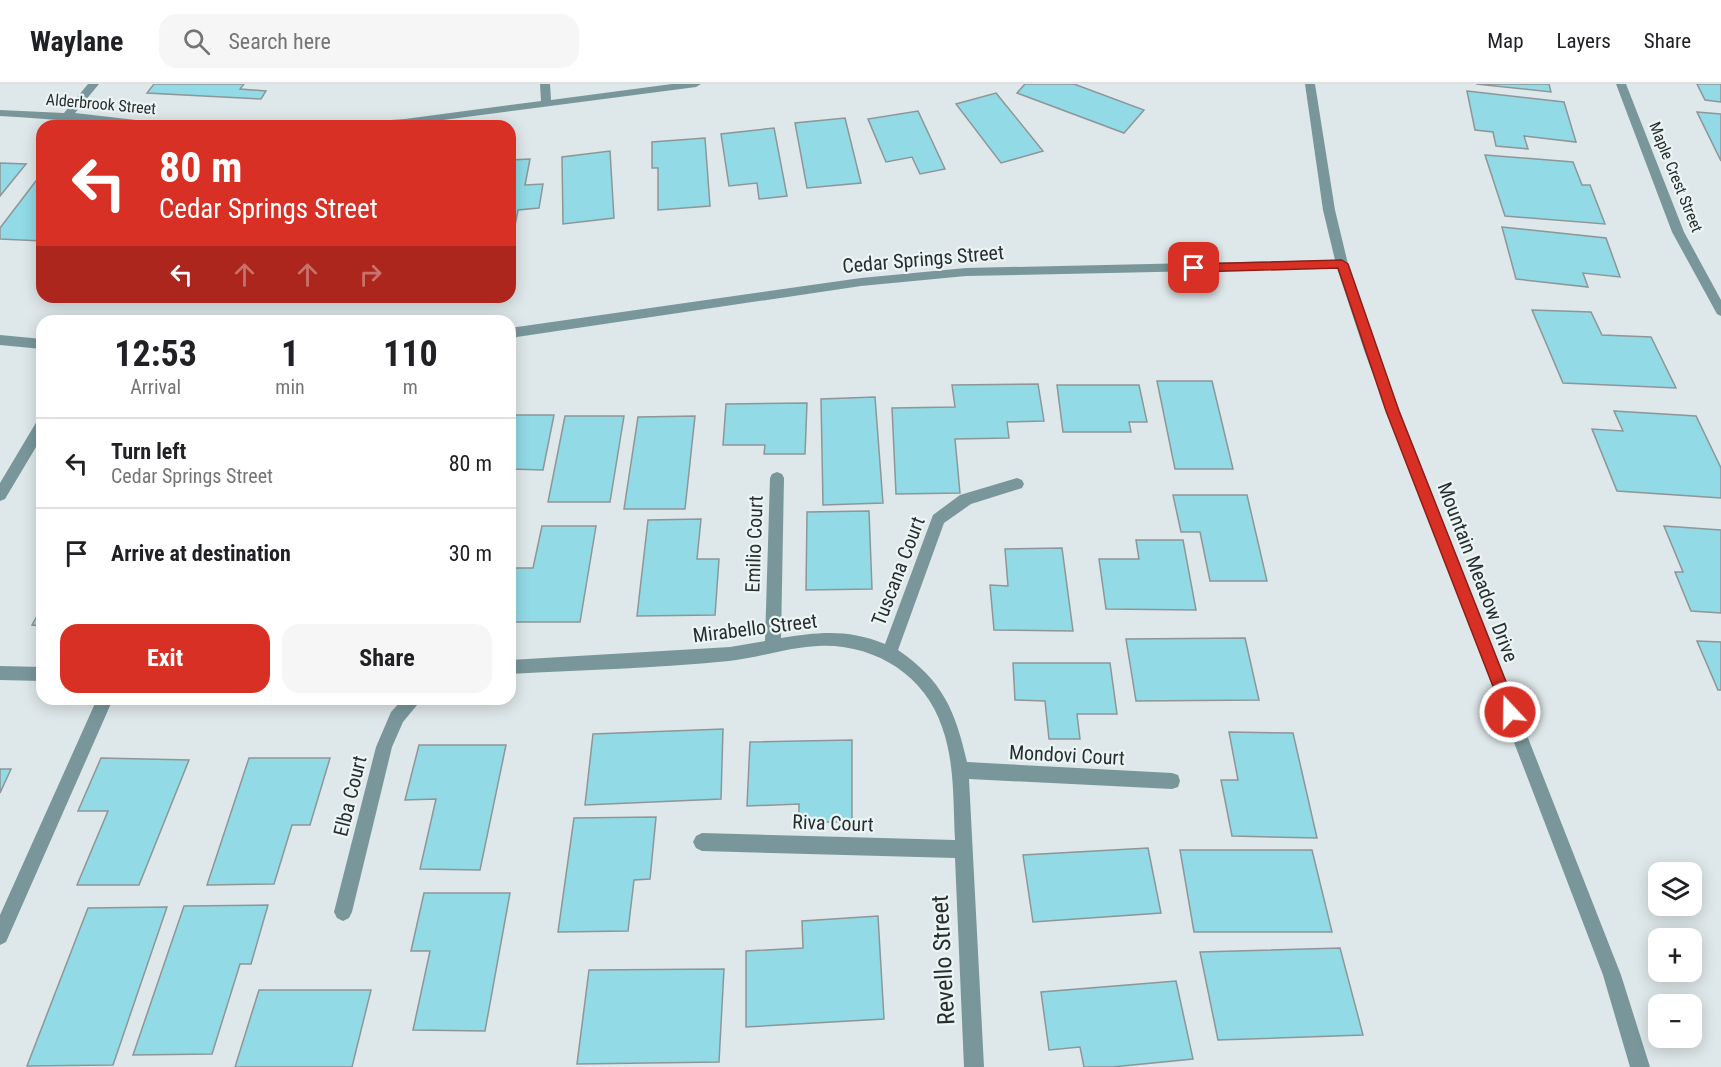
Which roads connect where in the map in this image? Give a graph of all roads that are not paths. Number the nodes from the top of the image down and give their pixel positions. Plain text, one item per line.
1 (94, 84) edge
2 (545, 84) edge
3 (696, 84) edge
4 (1310, 84) edge
5 (1621, 84) edge
6 (546, 104) junction
7 (0, 113) edge
8 (68, 116) junction
9 (106, 120) edge
10 (421, 120) edge
11 (1342, 264) junction
12 (1721, 311) edge
13 (516, 332) edge
14 (0, 340) edge
15 (36, 343) edge
16 (36, 435) edge
17 (777, 478) dead end
18 (1017, 484) dead end
19 (0, 495) edge
20 (773, 648) junction
21 (889, 653) junction
22 (516, 667) edge
23 (0, 673) edge
24 (36, 674) edge
25 (102, 705) edge
26 (408, 705) edge
27 (960, 770) junction
28 (1172, 781) dead end
29 (702, 842) dead end
30 (962, 849) junction
31 (344, 912) dead end
32 (0, 936) edge
33 (974, 1067) edge
34 (1640, 1067) edge

1 - 8 street
2 - 6 street
3 - 6 street
4 - 11 street, Mountain Meadow Drive
5 - 12 street, Maple Crest Street
6 - 10 street
7 - 8 street, Alderbrook Street
8 - 9 street, Alderbrook Street
11 - 13 street, Cedar Springs Street
11 - 34 street, Mountain Meadow Drive
14 - 15 street
16 - 19 street
17 - 20 street, Emilio Court
18 - 21 street, Tuscana Court
20 - 21 street, Mirabello Street
20 - 22 street, Mirabello Street
21 - 27 street, Mirabello Street
23 - 24 street
25 - 32 street
26 - 31 street, Elba Court
27 - 28 street, Mondovi Court
27 - 30 street, Mirabello Street
29 - 30 street, Riva Court
30 - 33 street, Revello Street

